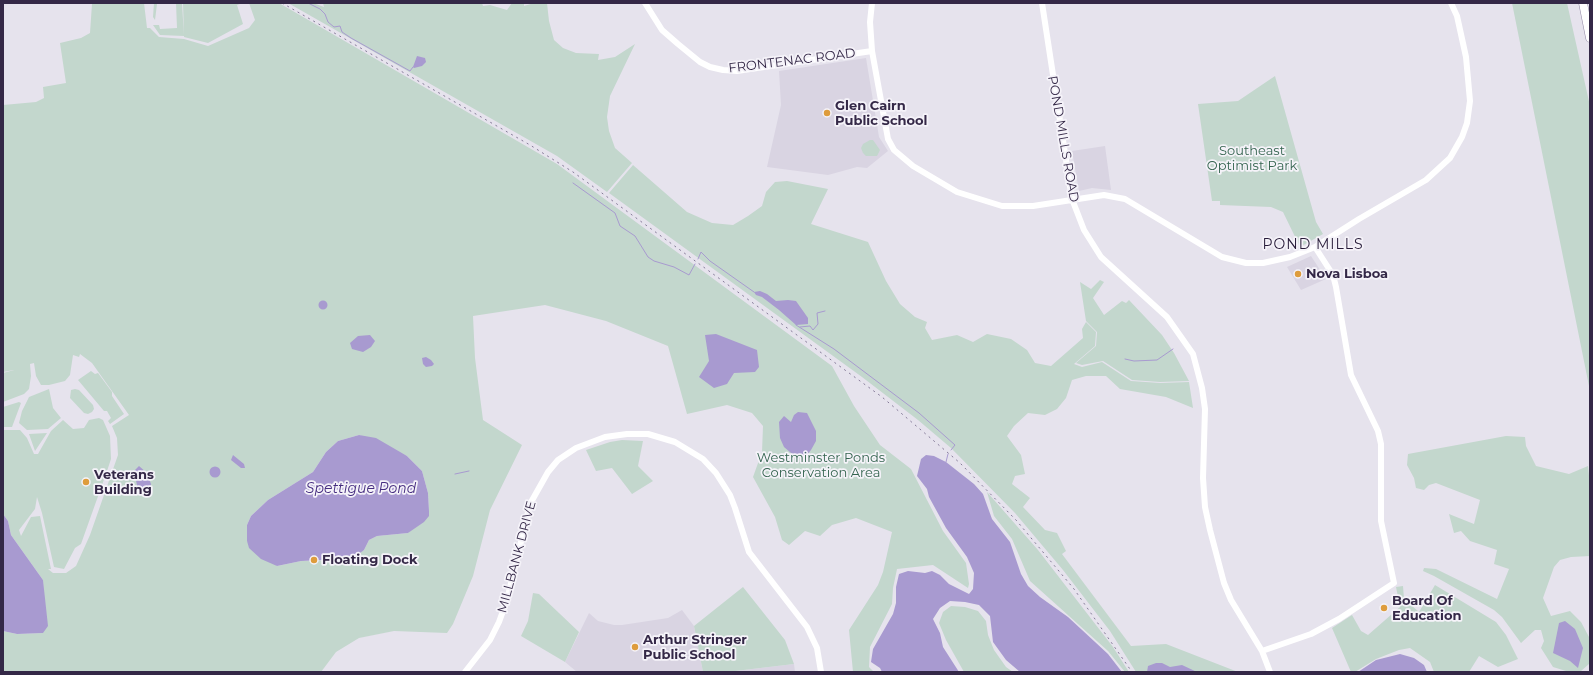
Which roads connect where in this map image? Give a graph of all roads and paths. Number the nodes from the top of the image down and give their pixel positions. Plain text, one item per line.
1 (645, 3) edge
2 (872, 3) edge
3 (1042, 3) edge
4 (1451, 3) edge
5 (1583, 3) edge
6 (1590, 38) edge
7 (872, 50) junction
8 (1072, 199) junction
9 (1315, 247) junction
10 (1262, 651) junction
11 (465, 672) edge
12 (821, 672) edge
13 (1270, 672) edge

1 - 7 street, FRONTENAC ROAD
2 - 7 street
3 - 8 street, POND MILLS ROAD
4 - 9 street
5 - 6 highway
7 - 8 street
8 - 9 street
8 - 10 street, POND MILLS ROAD
9 - 10 street
10 - 13 street, POND MILLS ROAD
11 - 12 street, MILLBANK DRIVE

